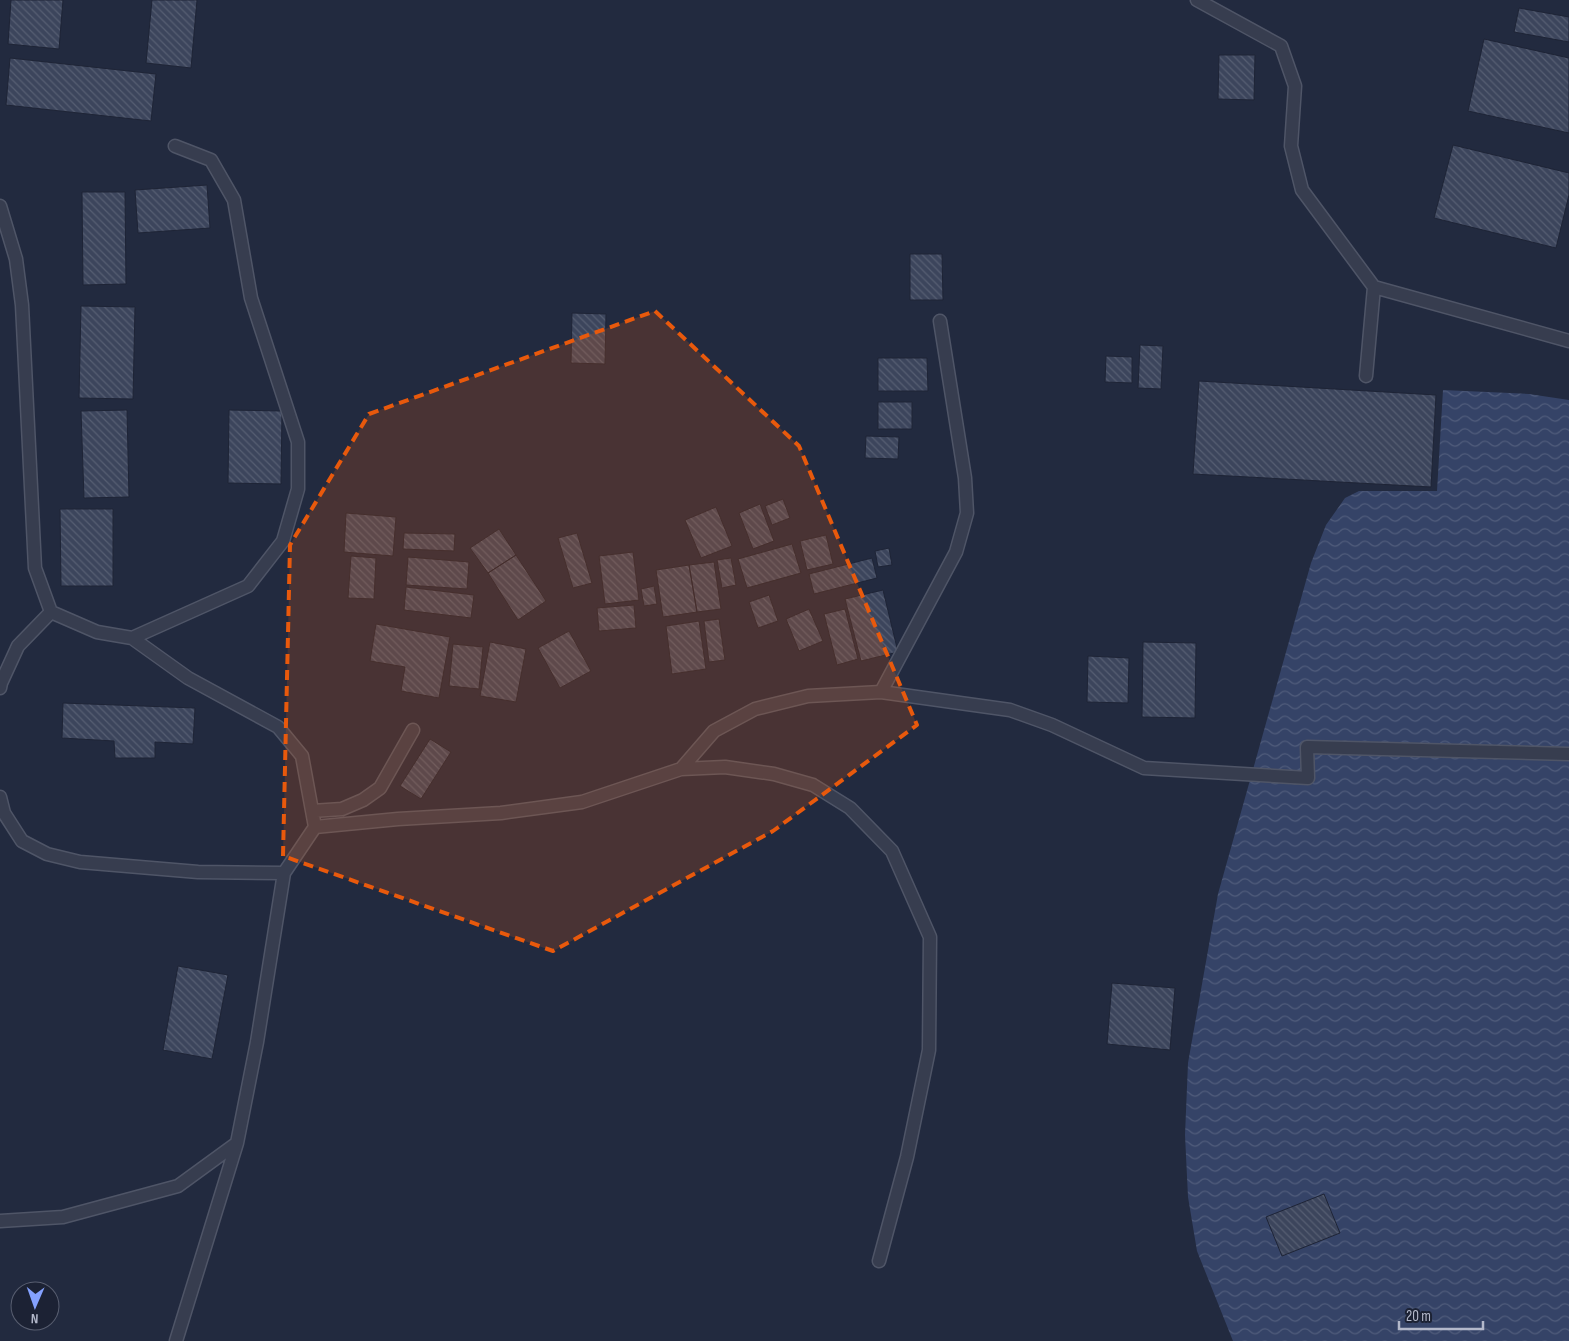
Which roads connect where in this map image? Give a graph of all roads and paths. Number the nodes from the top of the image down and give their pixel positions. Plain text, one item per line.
1 (1198, 0) edge
2 (175, 146) dead end
3 (0, 206) edge
4 (1374, 287) junction
5 (940, 321) dead end
6 (1569, 341) edge
7 (1366, 376) dead end
8 (51, 612) junction
9 (132, 638) junction
10 (0, 688) edge
11 (881, 692) junction
12 (414, 730) dead end
13 (1569, 754) edge
14 (681, 769) junction
15 (0, 796) edge
16 (312, 811) junction
17 (315, 827) junction
18 (284, 873) junction
19 (237, 1144) junction
20 (0, 1221) edge
21 (880, 1261) dead end
22 (176, 1341) edge

1 - 4 lane
2 - 9 lane
3 - 8 lane
4 - 6 lane
4 - 7 lane
5 - 11 lane
8 - 9 lane
8 - 10 lane
9 - 16 lane
11 - 13 lane
11 - 14 lane
12 - 16 lane
14 - 17 lane
14 - 21 lane
15 - 18 lane
16 - 17 lane
17 - 18 lane
18 - 19 lane
19 - 20 lane
19 - 22 lane

